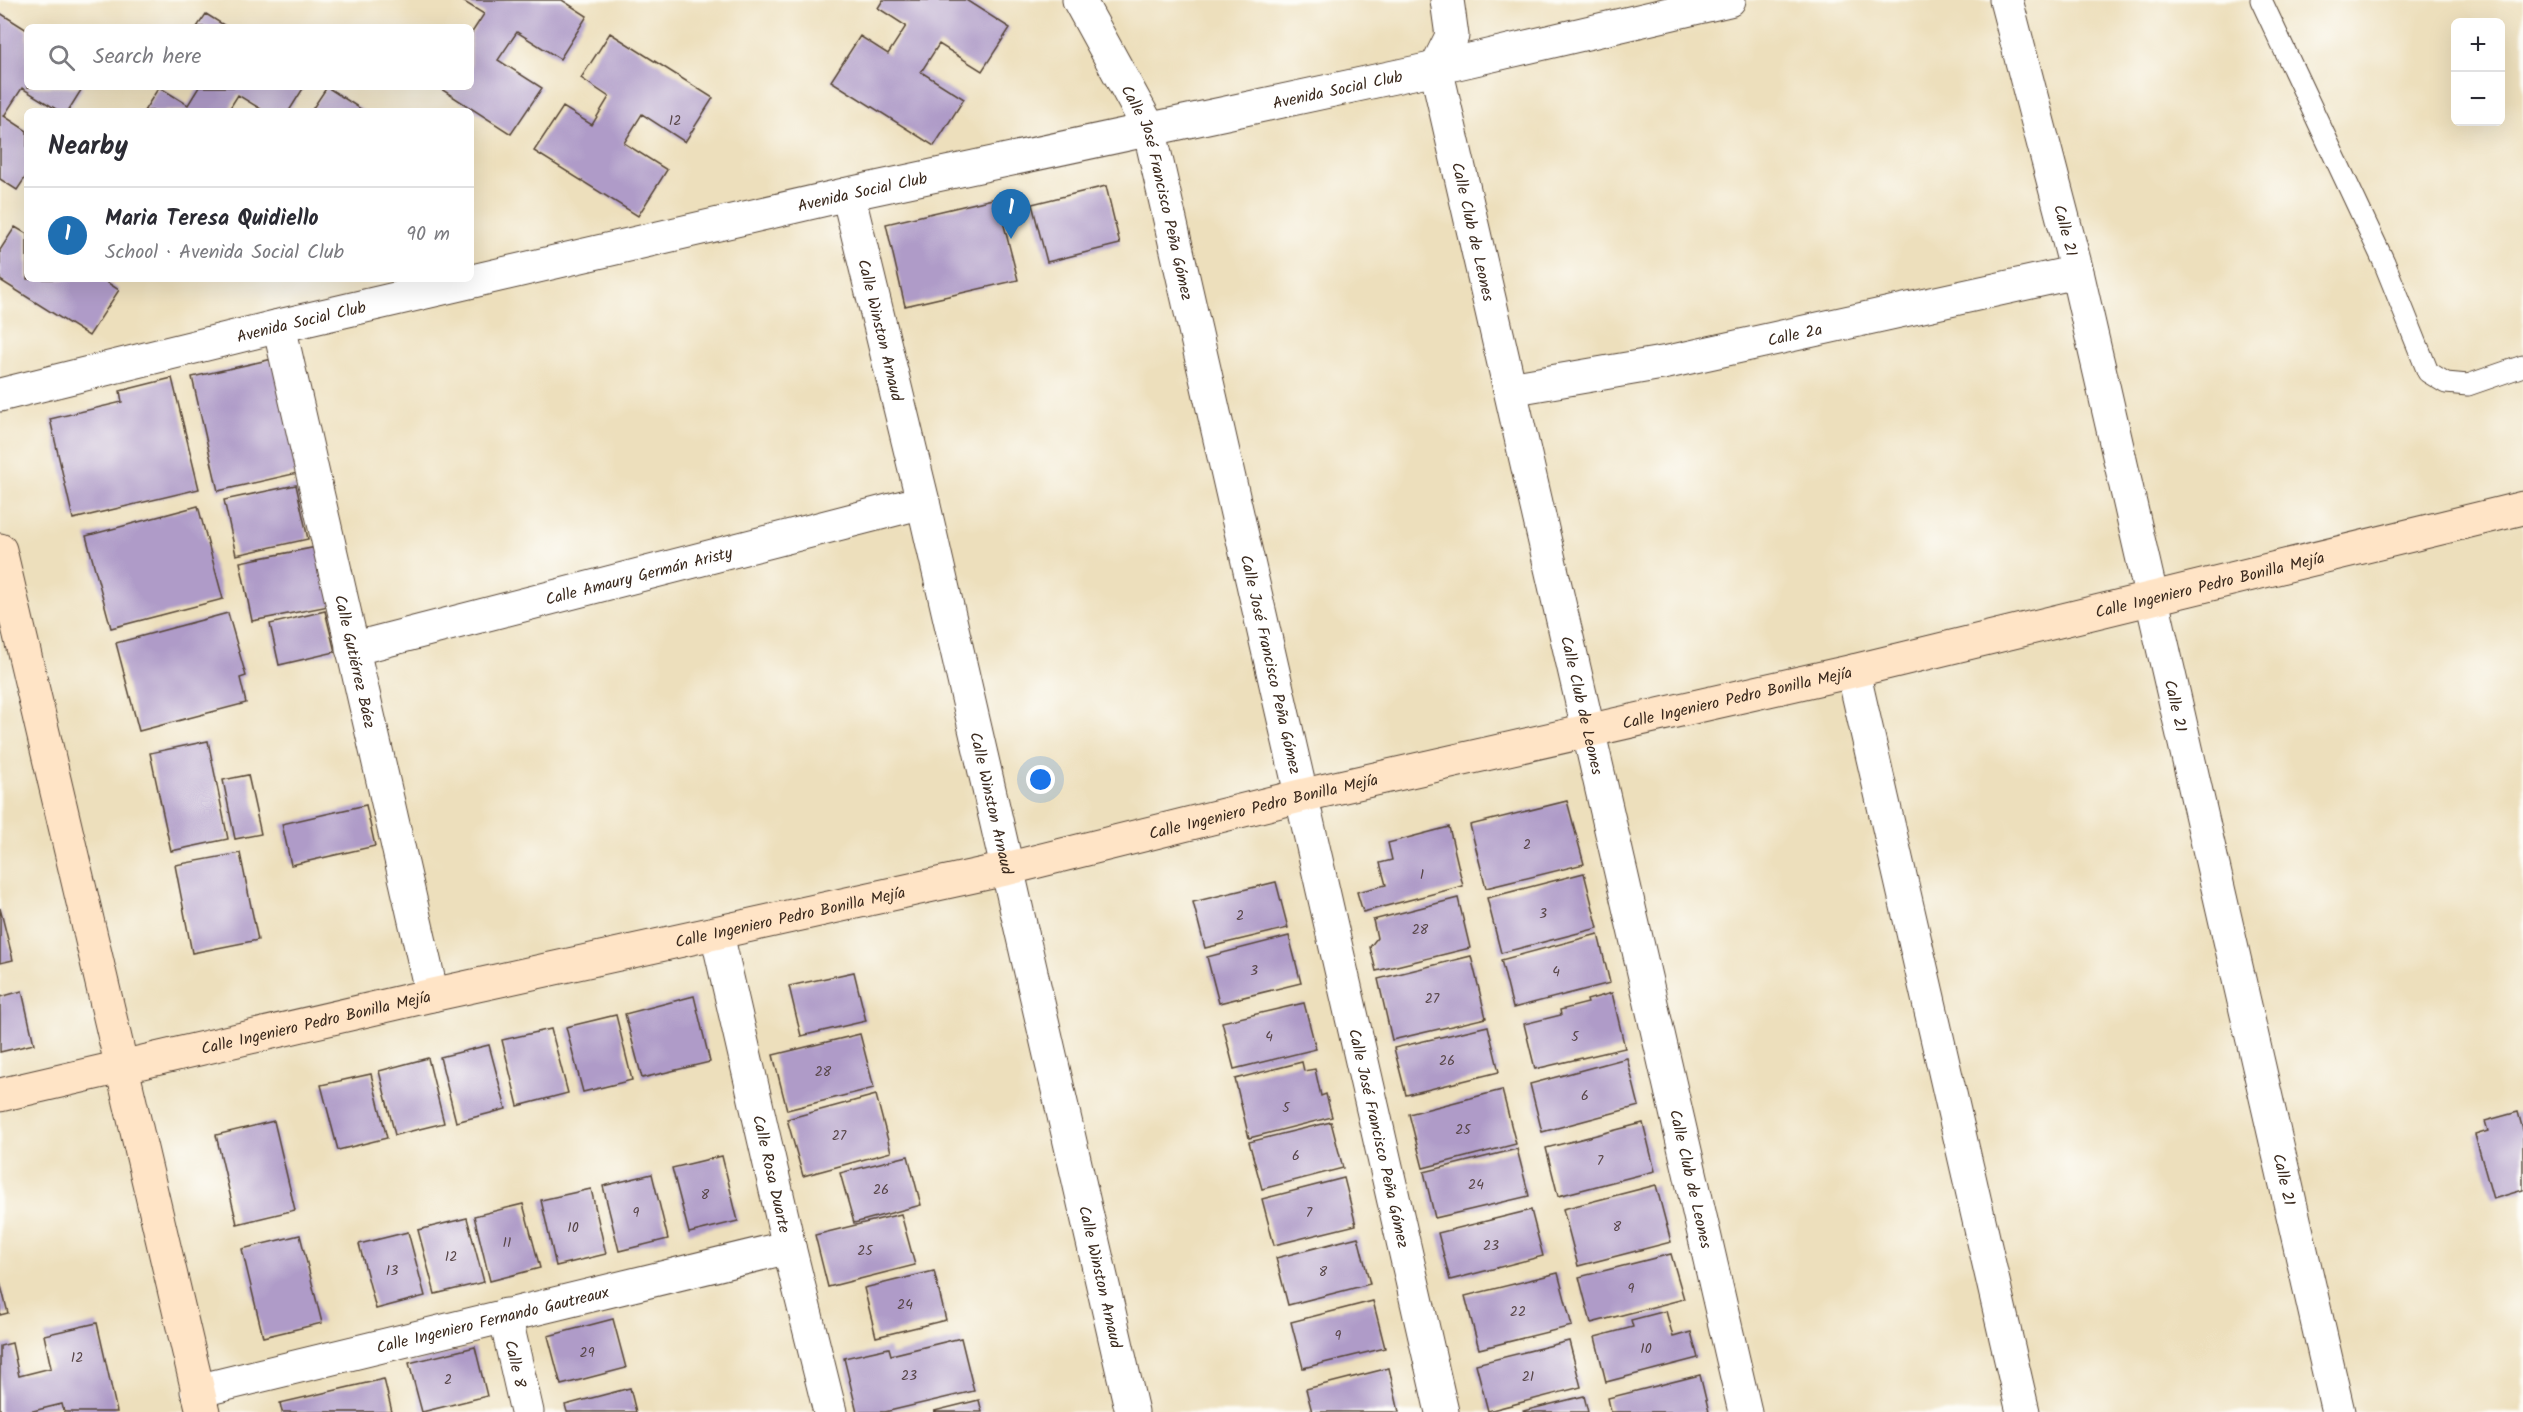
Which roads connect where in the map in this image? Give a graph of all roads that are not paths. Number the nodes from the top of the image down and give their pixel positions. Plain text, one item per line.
1 (1079, 0) edge
2 (1448, 0) edge
3 (1729, 0) edge
4 (2006, 0) edge
5 (2261, 0) edge
6 (1692, 4) edge
7 (1436, 68) junction
8 (1149, 128) junction
9 (848, 194) junction
10 (2077, 273) junction
11 (474, 281) edge
12 (469, 282) edge
13 (279, 326) junction
14 (2523, 366) edge
15 (1510, 388) junction
16 (0, 395) edge
17 (923, 502) junction
18 (2523, 508) edge
19 (0, 550) edge
20 (2152, 597) junction
21 (352, 649) junction
22 (1853, 670) junction
23 (1590, 730) junction
24 (1300, 796) junction
25 (1006, 869) junction
26 (717, 934) junction
27 (432, 995) junction
28 (120, 1066) junction
29 (0, 1095) edge
30 (789, 1247) junction
31 (505, 1315) junction
32 (200, 1401) edge
33 (527, 1412) edge
34 (830, 1412) edge
35 (1132, 1412) edge
36 (1442, 1412) edge
37 (1745, 1412) edge
38 (2023, 1412) edge
39 (2338, 1412) edge

1 - 8 street, Calle José Francisco Peña Gómez
2 - 7 street
3 - 6 street, Avenida Social Club
4 - 10 street, Calle 21
5 - 14 lane
6 - 7 street, Avenida Social Club
7 - 8 street, Avenida Social Club
7 - 15 street, Calle Club de Leones
8 - 9 street, Avenida Social Club
8 - 24 street, Calle José Francisco Peña Gómez
9 - 11 street, Avenida Social Club
9 - 17 street, Calle Winston Arnaud
10 - 15 street, Calle 2a
10 - 20 street, Calle 21
12 - 13 street, Avenida Social Club
13 - 16 street, Avenida Social Club
13 - 21 street, Calle Gutiérrez Báez
15 - 23 street, Calle Club de Leones
17 - 21 street, Calle Amaury Germán Aristy
17 - 25 street, Calle Winston Arnaud
18 - 20 street, Calle Ingeniero Pedro Bonilla Mejía
19 - 28 street
20 - 22 street, Calle Ingeniero Pedro Bonilla Mejía
20 - 39 street, Calle 21
21 - 27 street, Calle Gutiérrez Báez
22 - 23 street, Calle Ingeniero Pedro Bonilla Mejía
22 - 38 street
23 - 24 street, Calle Ingeniero Pedro Bonilla Mejía
23 - 37 street, Calle Club de Leones
24 - 25 street, Calle Ingeniero Pedro Bonilla Mejía
24 - 36 street, Calle José Francisco Peña Gómez
25 - 26 street, Calle Ingeniero Pedro Bonilla Mejía
25 - 35 street, Calle Winston Arnaud
26 - 27 street, Calle Ingeniero Pedro Bonilla Mejía
26 - 30 street, Calle Rosa Duarte
27 - 28 street, Calle Ingeniero Pedro Bonilla Mejía
28 - 29 street, Calle Ingeniero Pedro Bonilla Mejía
28 - 32 street
30 - 31 street, Calle Ingeniero Fernando Gautreaux
30 - 34 street, Calle Rosa Duarte
31 - 32 street, Calle Ingeniero Fernando Gautreaux
31 - 33 street, Calle 8

